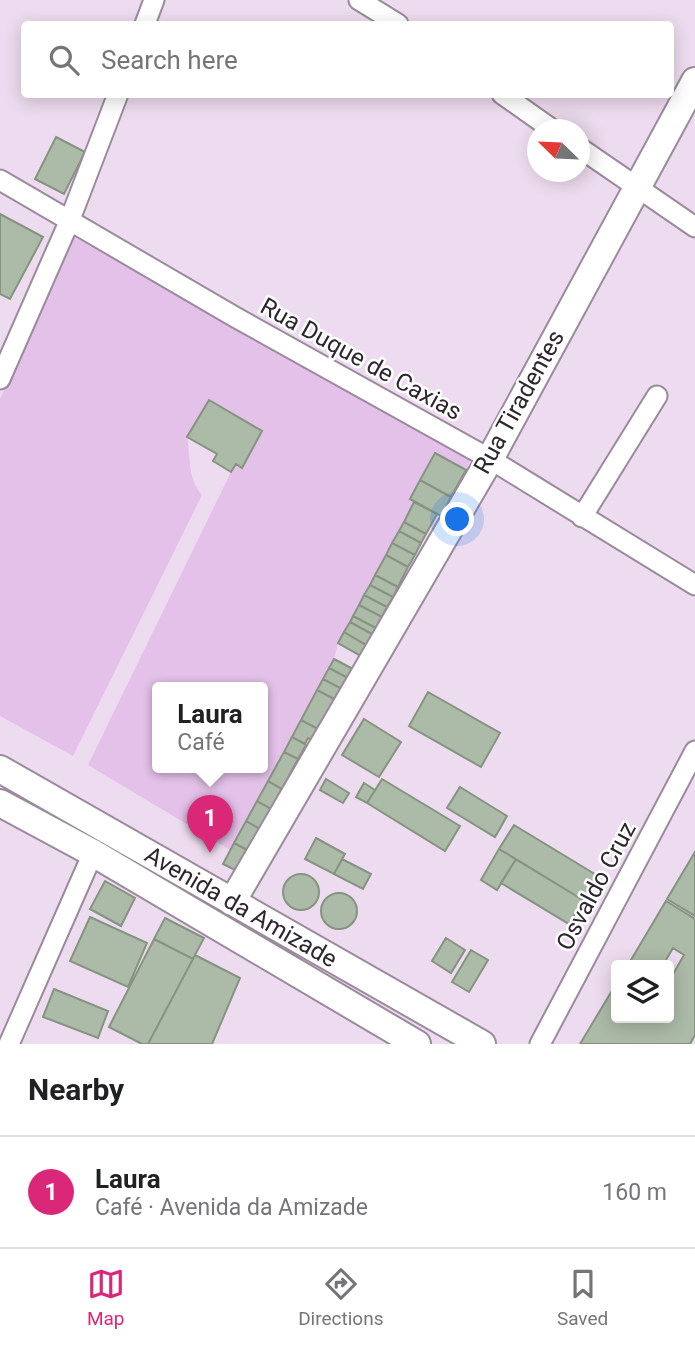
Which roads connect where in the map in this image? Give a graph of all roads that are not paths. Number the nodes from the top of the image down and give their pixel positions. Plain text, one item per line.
1 (154, 0) edge
2 (364, 1) edge
3 (146, 21) edge
4 (394, 21) edge
5 (695, 81) edge
6 (116, 98) edge
7 (508, 98) edge
8 (537, 119) edge
9 (590, 156) edge
10 (0, 180) edge
11 (636, 187) junction
12 (69, 222) junction
13 (695, 227) edge
14 (0, 379) edge
15 (657, 396) dead end
16 (490, 459) junction
17 (582, 517) junction
18 (695, 585) edge
19 (695, 751) edge
20 (0, 769) edge
21 (0, 803) edge
22 (93, 853) junction
23 (232, 902) junction
24 (329, 957) junction
25 (317, 985) junction
26 (9, 1044) edge
27 (417, 1044) edge
28 (482, 1044) edge
29 (540, 1044) edge

1 - 3 street
2 - 4 street
5 - 11 main road, Rua Tiradentes
6 - 12 street
7 - 8 street
9 - 11 street
10 - 12 street, Rua Duque de Caxias
11 - 13 street
11 - 16 main road, Rua Tiradentes
12 - 14 street
12 - 16 street, Rua Duque de Caxias
15 - 17 street
16 - 17 street, Rua Duque de Caxias
16 - 23 main road, Rua Tiradentes
17 - 18 street, Rua Duque de Caxias
19 - 29 street, Osvaldo Cruz
20 - 23 main road, Avenida da Amizade
21 - 22 main road, Avenida da Amizade
22 - 25 main road, Avenida da Amizade
22 - 26 street
23 - 24 main road, Avenida da Amizade
24 - 25 main road
24 - 28 main road, Avenida da Amizade
25 - 27 main road, Avenida da Amizade

